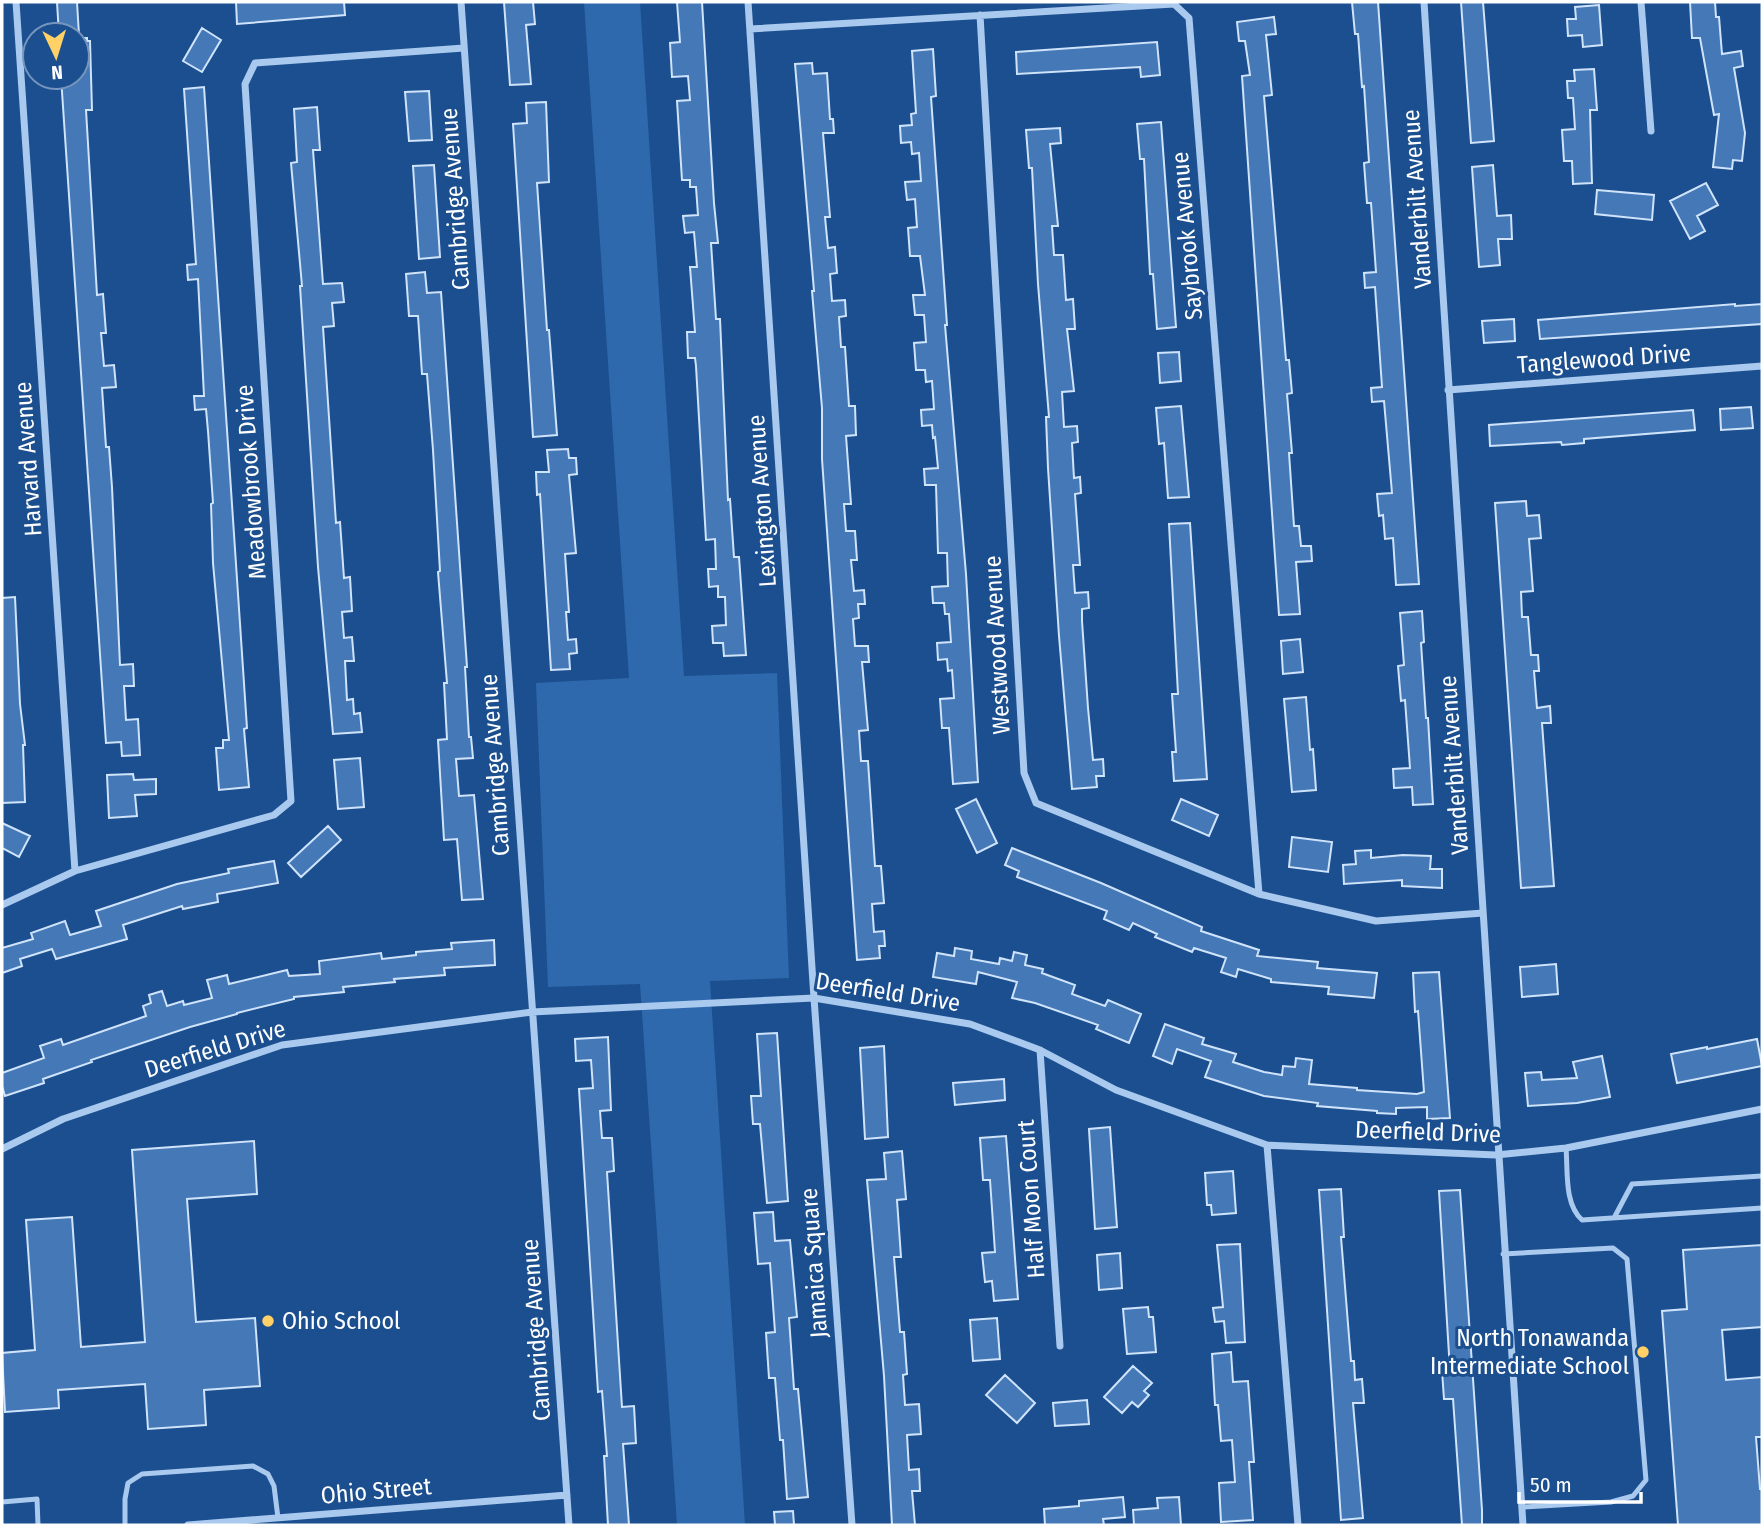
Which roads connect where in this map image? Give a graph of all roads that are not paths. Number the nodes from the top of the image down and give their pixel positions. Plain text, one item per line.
1 (16, 2) edge
2 (461, 2) edge
3 (748, 2) edge
4 (1424, 2) edge
5 (1642, 2) edge
6 (980, 15) junction
7 (750, 29) junction
8 (464, 48) junction
9 (1651, 131) dead end
10 (1762, 366) edge
11 (1448, 390) junction
12 (75, 872) junction
13 (1259, 894) junction
14 (2, 905) edge
15 (1483, 913) junction
16 (814, 998) junction
17 (532, 1012) junction
18 (1040, 1050) junction
19 (1762, 1109) edge
20 (1267, 1144) junction
21 (1566, 1148) junction
22 (2, 1149) edge
23 (1496, 1156) junction
24 (1762, 1176) edge
25 (1762, 1208) edge
26 (1614, 1218) junction
27 (1503, 1254) junction
28 (1060, 1346) dead end
29 (567, 1495) junction
30 (2, 1502) edge
31 (1522, 1507) junction
32 (278, 1518) junction
33 (38, 1525) edge
34 (125, 1525) edge
35 (188, 1525) edge
36 (569, 1525) edge
37 (852, 1525) edge
38 (1298, 1525) edge
39 (1523, 1525) edge

1 - 12 street, Harvard Avenue
2 - 8 street, Cambridge Avenue
3 - 7 street, Lexington Avenue
4 - 11 street, Vanderbilt Avenue
5 - 9 street
6 - 7 street, Saybrook Avenue
6 - 13 street, Westwood Avenue
6 - 13 street, Saybrook Avenue
7 - 16 street, Lexington Avenue
8 - 12 street, Meadowbrook Drive
8 - 17 street, Cambridge Avenue
10 - 11 street, Tanglewood Drive
11 - 15 street, Vanderbilt Avenue
12 - 14 street, Meadowbrook Drive
13 - 15 street, Westwood Avenue
15 - 23 street, Vanderbilt Avenue
16 - 17 street, Deerfield Drive
16 - 18 street, Deerfield Drive
16 - 37 street, Jamaica Square
17 - 22 street, Deerfield Drive
17 - 29 street, Cambridge Avenue
18 - 20 street, Deerfield Drive
18 - 28 street, Half Moon Court
19 - 21 street, Deerfield Drive
20 - 23 street, Deerfield Drive
20 - 38 street
21 - 23 street, Deerfield Drive
21 - 26 lane
23 - 27 street, Vanderbilt Avenue
24 - 26 lane
25 - 26 lane
27 - 31 street, Vanderbilt Avenue
27 - 31 lane
29 - 32 street, Ohio Street
29 - 36 street, Cambridge Avenue
30 - 33 lane
31 - 39 street, Vanderbilt Avenue
32 - 34 lane
32 - 35 street, Ohio Street

